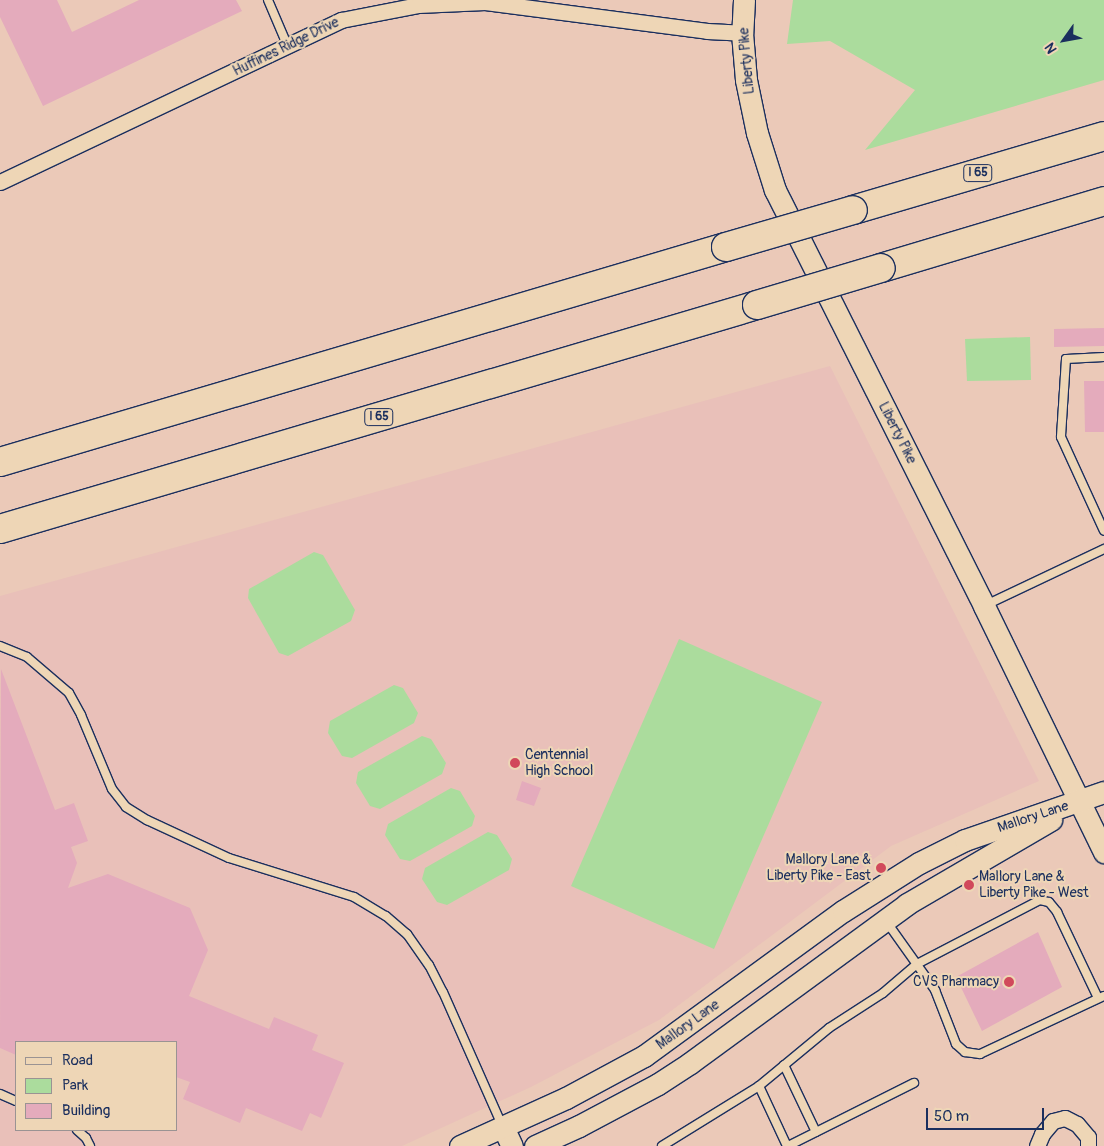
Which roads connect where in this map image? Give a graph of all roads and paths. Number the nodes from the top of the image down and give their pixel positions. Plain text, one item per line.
1 (268, 0) edge
2 (744, 0) edge
3 (742, 33) junction
4 (288, 47) junction
5 (1104, 136) edge
6 (0, 182) edge
7 (1104, 201) edge
8 (1104, 357) edge
9 (0, 462) edge
10 (0, 529) edge
11 (1104, 531) edge
12 (1104, 549) edge
13 (984, 606) junction
14 (0, 646) edge
15 (1104, 792) edge
16 (1079, 802) junction
17 (1104, 852) edge
18 (885, 919) junction
19 (917, 964) junction
20 (1101, 997) edge
21 (784, 1065) junction
22 (914, 1084) dead end
23 (758, 1086) junction
24 (0, 1094) edge
25 (15, 1101) edge
26 (503, 1127) junction
27 (78, 1131) edge
28 (816, 1132) junction
29 (90, 1146) edge
30 (460, 1146) edge
31 (512, 1146) edge
32 (535, 1146) edge
33 (662, 1146) edge
34 (787, 1146) edge
35 (1037, 1146) edge
36 (1088, 1146) edge

1 - 4 lane
2 - 3 main road, Liberty Pike
3 - 4 street, Huffines Ridge Drive
3 - 13 main road, Liberty Pike
4 - 6 street, Huffines Ridge Drive
5 - 9 highway, I 65, bridge
7 - 10 highway, I 65, bridge
8 - 11 lane
12 - 13 lane
13 - 16 main road, Liberty Pike
14 - 26 lane
15 - 16 main road
16 - 17 main road, Liberty Pike
16 - 18 main road, Mallory Lane
16 - 26 main road, Mallory Lane
18 - 19 lane
18 - 32 main road, Mallory Lane
19 - 20 lane
19 - 20 lane
19 - 21 lane
21 - 23 lane
21 - 28 lane
22 - 28 lane
23 - 33 lane
23 - 34 lane
24 - 25 lane
26 - 30 main road, Mallory Lane
26 - 31 main road
27 - 29 lane
28 - 34 lane
35 - 36 street

